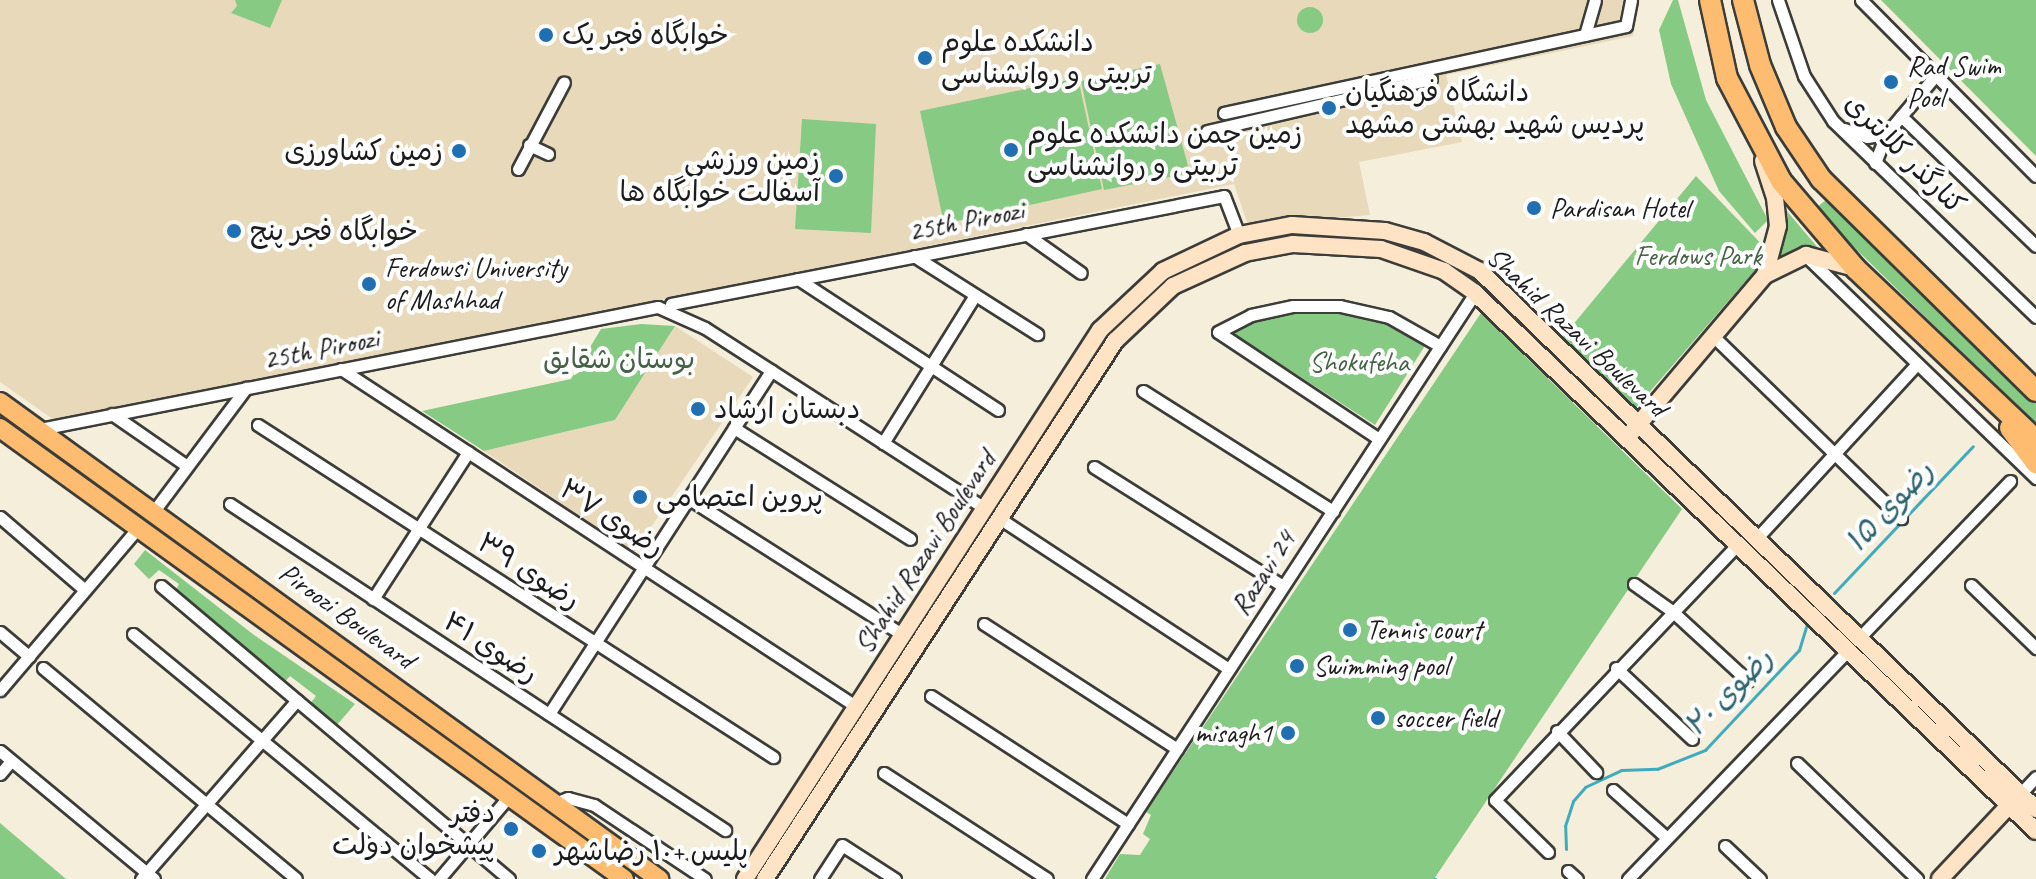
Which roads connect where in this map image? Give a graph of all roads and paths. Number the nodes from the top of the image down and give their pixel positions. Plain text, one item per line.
1 (1595, 0) edge
2 (1631, 0) edge
3 (1743, 0) edge
4 (1778, 0) edge
5 (1861, 0) edge
6 (1709, 3) edge
7 (1585, 35) junction
8 (1935, 76) junction
9 (1431, 79) dead end
10 (564, 82) dead end
11 (1224, 113) dead end
12 (1901, 116) junction
13 (1833, 121) junction
14 (1207, 131) dead end
15 (1754, 133) junction
16 (1886, 134) junction
17 (529, 145) junction
18 (548, 154) dead end
19 (1875, 163) junction
20 (518, 169) dead end
21 (2036, 176) edge
22 (1026, 234) junction
23 (1239, 235) junction
24 (2036, 246) edge
25 (1806, 255) junction
26 (914, 256) junction
27 (1856, 269) junction
28 (1081, 273) dead end
29 (1765, 275) junction
30 (798, 279) junction
31 (1475, 293) junction
32 (975, 295) junction
33 (664, 306) junction
34 (2036, 317) edge
35 (1037, 334) dead end
36 (1713, 336) junction
37 (1440, 346) junction
38 (1917, 364) junction
39 (931, 366) junction
40 (341, 369) junction
41 (771, 371) junction
42 (1980, 386) junction
43 (246, 388) junction
44 (1143, 391) dead end
45 (2036, 391) edge
46 (0, 402) edge
47 (998, 410) dead end
48 (112, 414) junction
49 (258, 425) dead end
50 (0, 428) edge
51 (734, 428) junction
52 (40, 429) junction
53 (1632, 431) junction
54 (1379, 439) junction
55 (2036, 440) edge
56 (883, 443) junction
57 (468, 452) junction
58 (1833, 454) junction
59 (2036, 463) edge
60 (187, 466) junction
61 (1094, 467) dead end
62 (2036, 478) edge
63 (2010, 481) dead end
64 (688, 498) junction
65 (230, 504) dead end
66 (154, 511) junction
67 (1333, 511) junction
68 (992, 514) junction
69 (0, 517) edge
70 (1901, 518) dead end
71 (137, 529) junction
72 (418, 529) junction
73 (910, 539) dead end
74 (1756, 539) junction
75 (1738, 544) junction
76 (644, 567) junction
77 (1634, 584) dead end
78 (1971, 585) dead end
79 (161, 586) dead end
80 (1283, 586) junction
81 (85, 590) junction
82 (373, 599) junction
83 (1672, 611) junction
84 (984, 624) dead end
85 (0, 632) edge
86 (133, 634) dead end
87 (903, 635) junction
88 (595, 642) junction
89 (1854, 644) junction
90 (2036, 648) edge
91 (29, 656) junction
92 (43, 668) dead end
93 (1616, 668) junction
94 (1229, 669) junction
95 (1748, 681) dead end
96 (0, 690) edge
97 (931, 696) dead end
98 (297, 700) junction
99 (857, 707) junction
100 (549, 714) junction
101 (1557, 731) junction
102 (1692, 739) dead end
103 (264, 740) junction
104 (1177, 749) junction
105 (0, 751) edge
106 (773, 757) dead end
107 (11, 761) junction
108 (1797, 763) dead end
109 (1596, 772) dead end
110 (884, 773) dead end
111 (0, 774) edge
112 (2036, 777) edge
113 (1613, 790) dead end
114 (510, 795) junction
115 (2015, 800) junction
116 (555, 803) junction
117 (210, 804) junction
118 (2036, 809) edge
119 (1128, 824) junction
120 (725, 830) dead end
121 (2036, 831) edge
122 (1667, 838) junction
123 (468, 844) junction
124 (1725, 846) dead end
125 (1548, 852) dead end
126 (147, 877) edge
127 (296, 879) edge
128 (430, 879) edge
129 (439, 879) edge
130 (509, 879) edge
131 (624, 879) edge
132 (659, 879) edge
133 (705, 879) edge
134 (745, 879) edge
135 (765, 879) edge
136 (820, 879) edge
137 (895, 879) edge
138 (1047, 879) edge
139 (1092, 879) edge
140 (1628, 879) edge
141 (1760, 879) edge
142 (1917, 879) edge
143 (1940, 879) edge

1 - 7 street
2 - 7 street
3 - 45 highway
4 - 13 street, کنارگذر کلانتری
5 - 8 street
6 - 15 highway
7 - 11 street
8 - 12 street
8 - 21 street
9 - 14 street
10 - 17 street
12 - 16 street
12 - 24 street
13 - 16 street
13 - 19 street, کنارگذر کلانتری
15 - 27 highway
15 - 29 street
16 - 19 street
17 - 18 street
17 - 20 street
19 - 34 street, کنارگذر کلانتری
22 - 23 street, 25th Piroozi
22 - 26 street, 25th Piroozi
22 - 28 street
23 - 53 street, Shahid Razavi Boulevard
23 - 68 street, Shahid Razavi Boulevard
25 - 27 street
25 - 29 street
25 - 38 street
26 - 30 street, 25th Piroozi
26 - 32 street
27 - 42 highway
29 - 36 street
30 - 33 street, 25th Piroozi
30 - 39 street
31 - 37 street, Razavi 24
31 - 53 street, Shahid Razavi Boulevard
31 - 68 street, Shahid Razavi Boulevard
32 - 35 street
32 - 39 street
33 - 40 street, 25th Piroozi
33 - 41 street
36 - 53 street
36 - 58 street
37 - 54 street, Razavi 24
37 - 54 street
38 - 58 street
38 - 62 street
39 - 47 street
39 - 56 street
40 - 43 street, 25th Piroozi
40 - 57 street, رضوی ۳۷
41 - 51 street
41 - 56 street
42 - 55 highway
42 - 59 highway
43 - 48 street, 25th Piroozi
43 - 60 street
44 - 67 street
46 - 52 main road, Piroozi Boulevard
48 - 52 street, 25th Piroozi
48 - 60 street
49 - 72 street, رضوی ۳۹
50 - 71 main road, Piroozi Boulevard
51 - 64 street
51 - 73 street
52 - 66 main road, Piroozi Boulevard
53 - 74 street, Shahid Razavi Boulevard
53 - 75 street, Shahid Razavi Boulevard
54 - 67 street, Razavi 24
56 - 68 street
57 - 72 street
57 - 76 street, رضوی ۳۷
58 - 70 street
58 - 74 street
60 - 66 street
61 - 80 street
63 - 89 street
64 - 76 street
64 - 87 street
65 - 82 street, رضوی ۴۱
66 - 71 main road
66 - 116 main road, Piroozi Boulevard
67 - 80 street, Razavi 24
68 - 87 street, Shahid Razavi Boulevard
68 - 94 street
68 - 135 street, Shahid Razavi Boulevard
69 - 81 street
71 - 81 street
71 - 114 main road, Piroozi Boulevard
72 - 82 street
72 - 88 street, رضوی ۳۹
74 - 89 street, Shahid Razavi Boulevard
75 - 83 street
75 - 89 street, Shahid Razavi Boulevard
76 - 88 street
76 - 99 street, رضوی ۳۷
77 - 83 street
78 - 90 street
79 - 98 street
80 - 94 street, Razavi 24
81 - 91 street
82 - 100 street, رضوی ۴۱
83 - 93 street
83 - 95 street
84 - 104 street
85 - 91 street
86 - 103 street
87 - 99 street, Shahid Razavi Boulevard
88 - 100 street
88 - 106 street, رضوی ۳۹
89 - 115 street, Shahid Razavi Boulevard
89 - 122 street
91 - 96 street
92 - 117 street
93 - 101 street
93 - 102 street
94 - 104 street, Razavi 24
97 - 119 street
98 - 103 street
98 - 123 street
99 - 134 street, Shahid Razavi Boulevard
100 - 120 street, رضوی ۴۱
101 - 109 street
101 - 125 street
103 - 117 street
103 - 128 street
104 - 119 street, Razavi 24
105 - 107 street
107 - 111 street
107 - 126 street
108 - 142 street
110 - 138 street
112 - 115 street
113 - 122 street
114 - 123 street
114 - 131 main road, Piroozi Boulevard
115 - 118 street, Shahid Razavi Boulevard
115 - 121 street, Shahid Razavi Boulevard
115 - 143 street
116 - 132 main road, Piroozi Boulevard
116 - 133 street
117 - 126 street
117 - 127 street
119 - 139 street, Razavi 24
122 - 140 street
123 - 129 street
123 - 130 street
124 - 141 street
136 - 137 street

